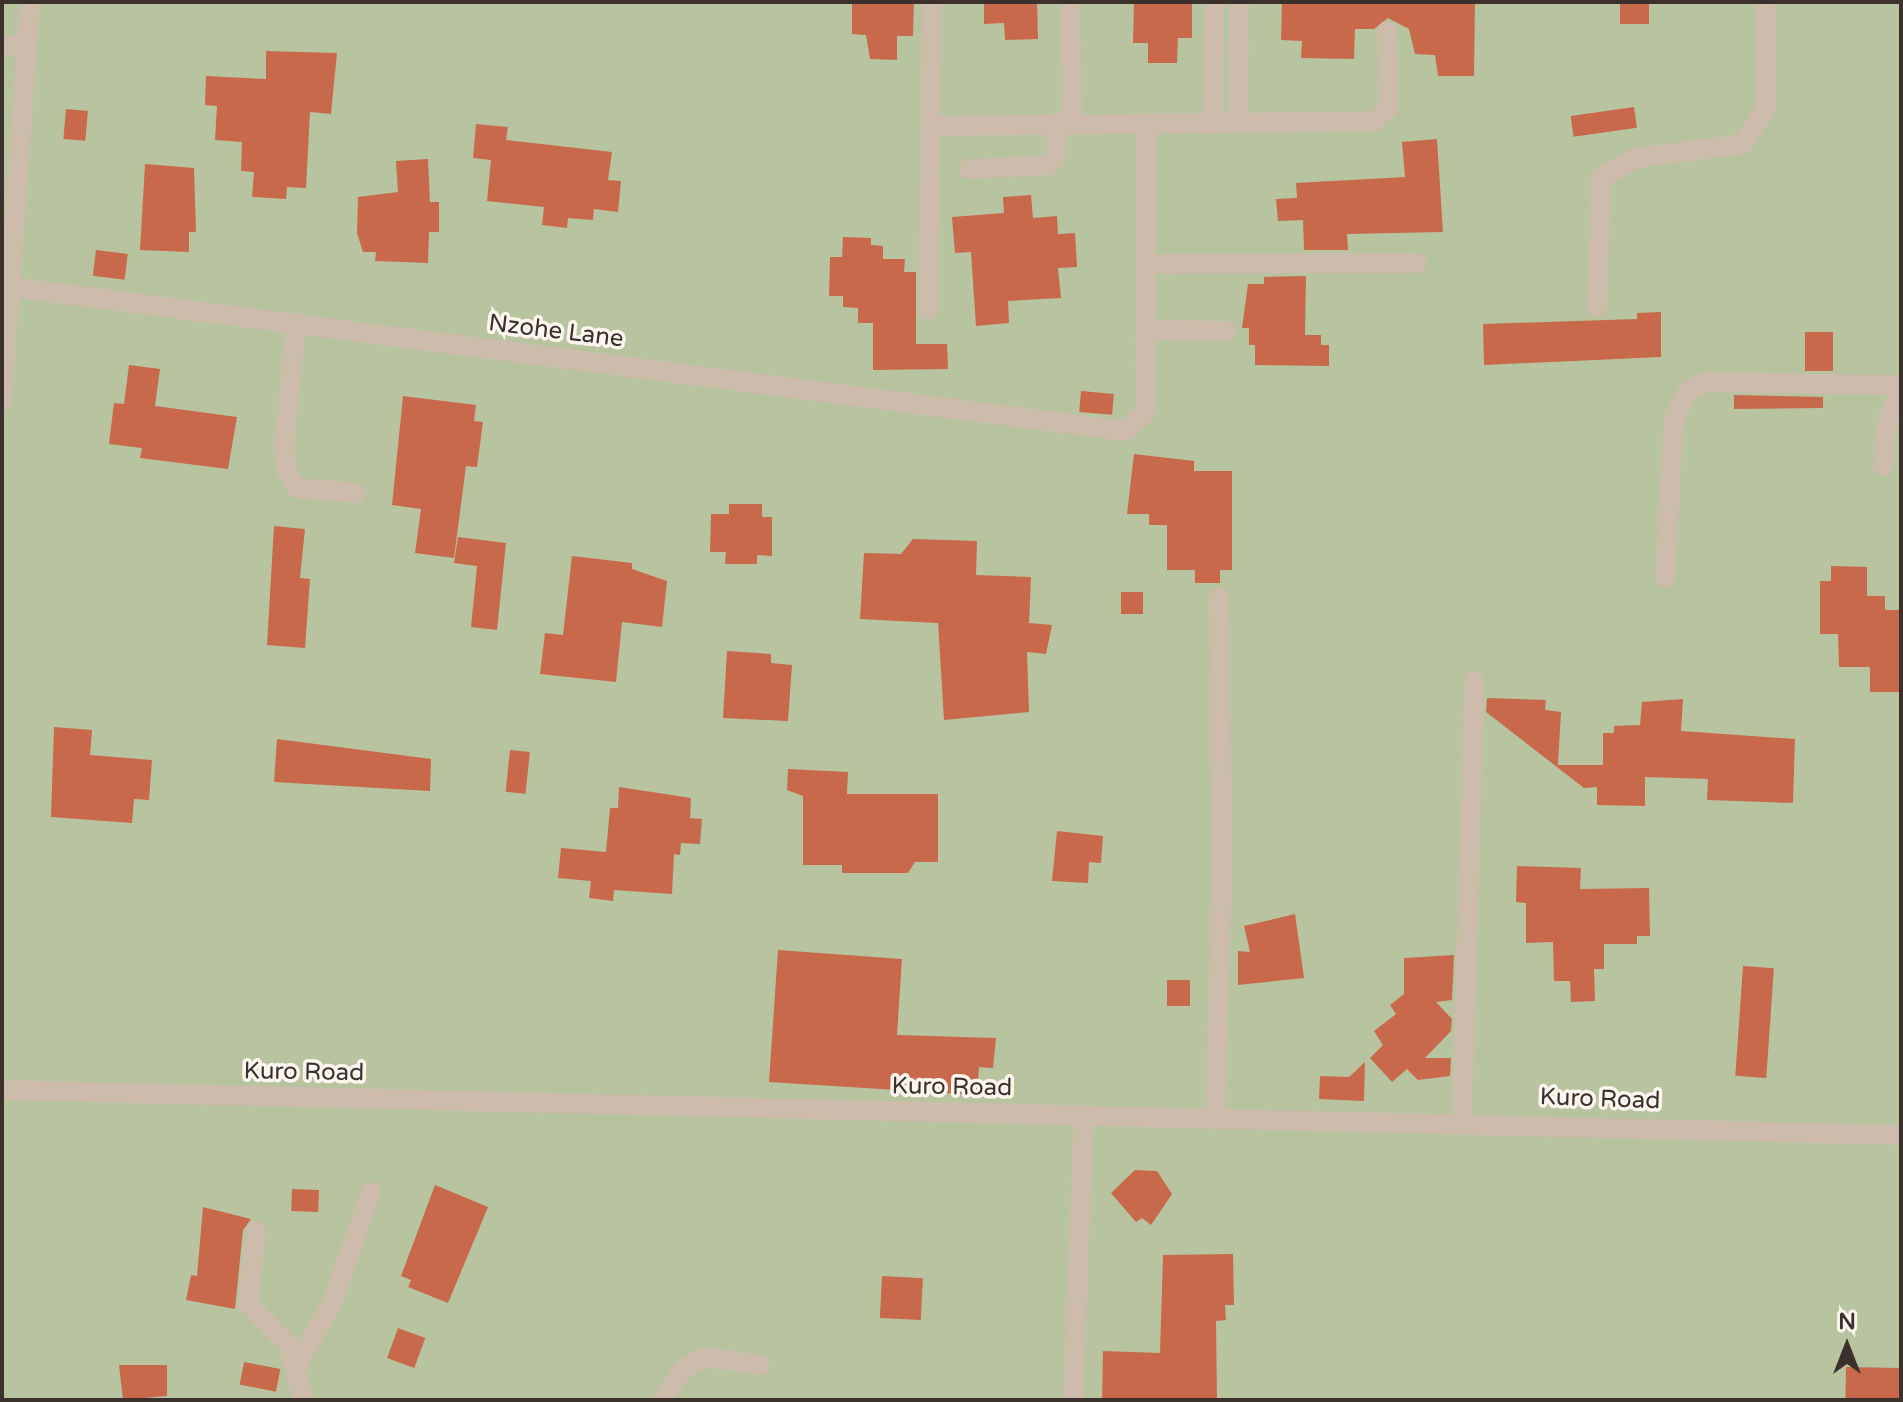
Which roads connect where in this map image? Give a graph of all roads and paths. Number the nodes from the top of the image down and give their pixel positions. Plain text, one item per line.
1 (30, 2) edge
2 (932, 2) edge
3 (1214, 2) edge
4 (1239, 2) edge
5 (1766, 2) edge
6 (1070, 6) dead end
7 (1387, 31) dead end
8 (27, 43) junction
9 (2, 47) edge
10 (1065, 122) junction
11 (1238, 123) junction
12 (1147, 124) junction
13 (1213, 124) junction
14 (930, 126) junction
15 (969, 169) dead end
16 (1417, 263) dead end
17 (1148, 264) junction
18 (10, 287) junction
19 (1597, 307) dead end
20 (928, 310) dead end
21 (296, 323) junction
22 (1148, 330) junction
23 (1227, 331) dead end
24 (1901, 385) edge
25 (1901, 392) edge
26 (2, 401) edge
27 (1883, 466) dead end
28 (356, 493) dead end
29 (1665, 577) dead end
30 (1219, 597) dead end
31 (1474, 681) dead end
32 (2, 1090) edge
33 (1084, 1116) junction
34 (1215, 1116) junction
35 (1462, 1120) junction
36 (1901, 1135) edge
37 (371, 1192) dead end
38 (256, 1231) dead end
39 (759, 1365) dead end
40 (296, 1368) junction
41 (303, 1400) edge
42 (662, 1400) edge
43 (1073, 1400) edge

1 - 8 street
2 - 14 street
3 - 13 street
4 - 11 street
5 - 19 street
6 - 10 street
7 - 11 street
8 - 9 street
8 - 18 street
10 - 12 street
10 - 14 street
10 - 15 street
11 - 13 street
12 - 13 street
12 - 17 street, Nzohe Lane
14 - 20 street
16 - 17 street
17 - 22 street, Nzohe Lane
18 - 21 street, Nzohe Lane
18 - 26 street
21 - 22 street, Nzohe Lane
21 - 28 street
22 - 23 street
24 - 29 street
25 - 27 street
30 - 34 street
31 - 35 street
32 - 33 street, Kuro Road
33 - 34 street, Kuro Road
33 - 43 street
34 - 35 street, Kuro Road
35 - 36 street, Kuro Road
37 - 40 street
38 - 40 street
39 - 42 street
40 - 41 street

